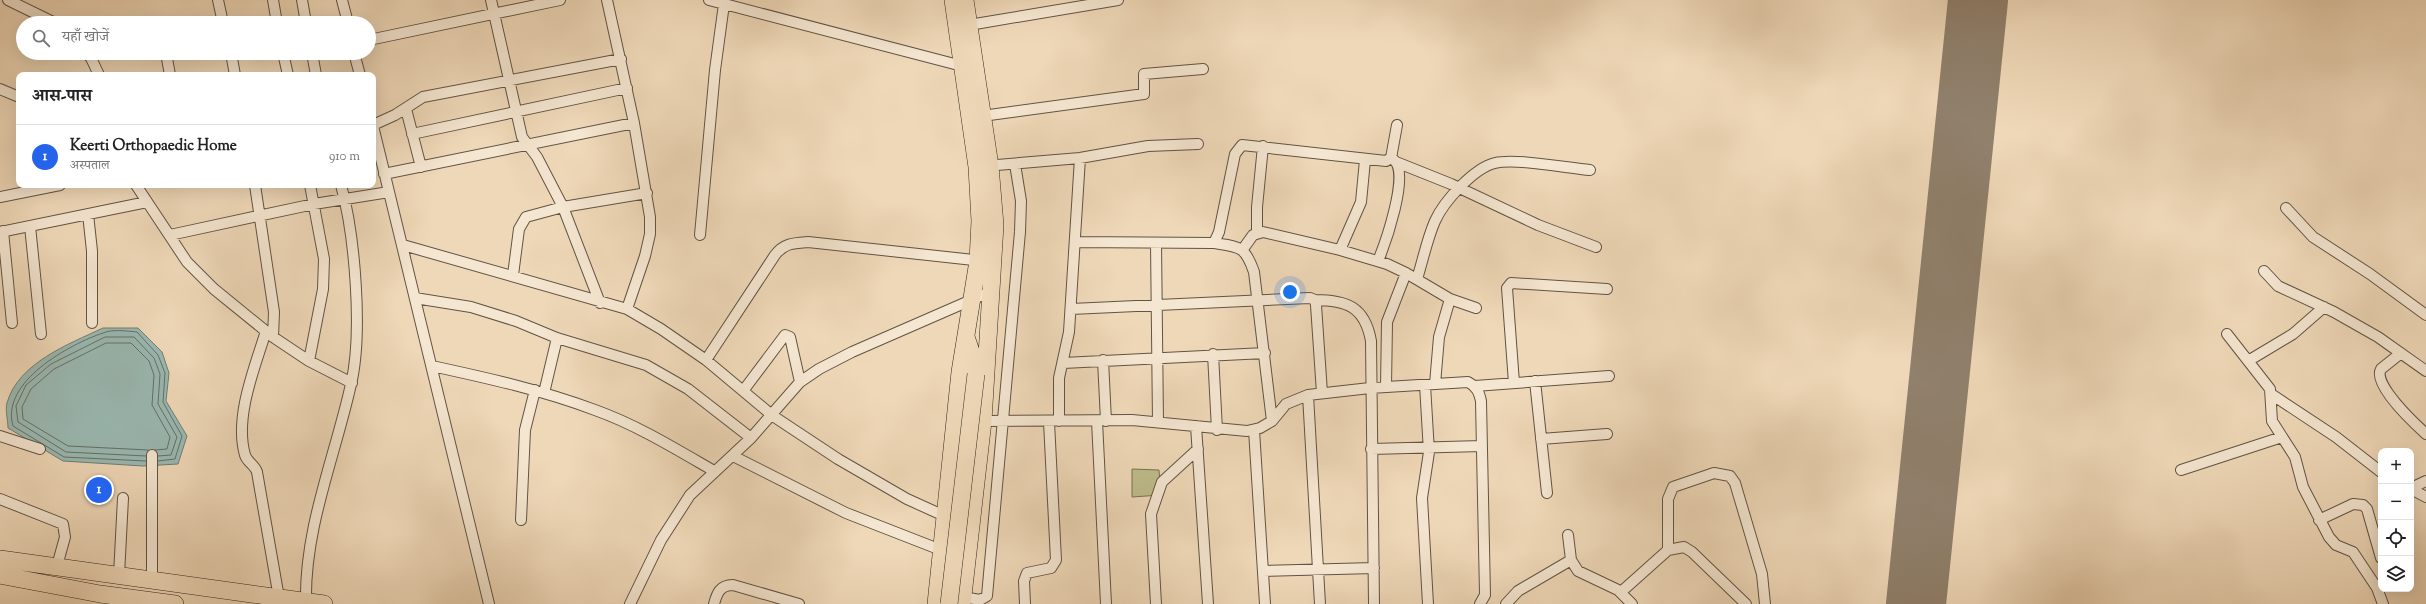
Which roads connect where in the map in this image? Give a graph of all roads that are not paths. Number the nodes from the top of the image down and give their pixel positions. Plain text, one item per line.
1 (8, 0) edge
2 (218, 0) edge
3 (273, 0) edge
4 (302, 0) edge
5 (342, 0) edge
6 (492, 0) edge
7 (560, 0) edge
8 (607, 0) edge
9 (709, 0) edge
10 (953, 0) edge
11 (965, 0) edge
12 (1118, 0) edge
13 (724, 4) junction
14 (494, 12) junction
15 (41, 16) edge
16 (221, 16) edge
17 (276, 16) edge
18 (305, 16) edge
19 (345, 16) edge
20 (969, 25) junction
21 (376, 38) edge
22 (621, 59) junction
23 (92, 60) edge
24 (167, 60) edge
25 (232, 60) edge
26 (285, 60) edge
27 (313, 60) edge
28 (356, 60) edge
29 (969, 68) junction
30 (1203, 69) dead end
31 (98, 72) edge
32 (169, 72) edge
33 (234, 72) edge
34 (287, 72) edge
35 (315, 72) edge
36 (359, 72) edge
37 (510, 80) junction
38 (627, 88) junction
39 (0, 89) edge
40 (16, 95) edge
41 (406, 109) junction
42 (516, 114) junction
43 (982, 116) junction
44 (634, 123) junction
45 (376, 124) edge
46 (1397, 125) dead end
47 (412, 134) junction
48 (376, 143) edge
49 (1198, 144) dead end
50 (528, 145) junction
51 (1263, 146) junction
52 (1080, 158) junction
53 (1365, 160) junction
54 (1394, 160) junction
55 (1015, 164) junction
56 (421, 167) junction
57 (983, 167) junction
58 (1590, 170) dead end
59 (384, 174) junction
60 (45, 188) edge
61 (138, 188) edge
62 (255, 188) edge
63 (311, 188) edge
64 (342, 188) edge
65 (1460, 188) junction
66 (389, 192) junction
67 (647, 193) junction
68 (0, 197) edge
69 (345, 200) junction
70 (147, 202) junction
71 (314, 204) junction
72 (563, 207) junction
73 (2286, 208) dead end
74 (88, 214) junction
75 (260, 218) junction
76 (30, 226) junction
77 (2, 232) edge
78 (1257, 232) junction
79 (170, 235) junction
80 (700, 235) dead end
81 (1075, 242) junction
82 (1156, 243) junction
83 (1214, 243) junction
84 (403, 245) junction
85 (1596, 247) dead end
86 (1243, 249) junction
87 (1340, 250) junction
88 (986, 261) junction
89 (1378, 261) junction
90 (2264, 271) dead end
91 (1406, 273) junction
92 (513, 275) junction
93 (1417, 280) junction
94 (1607, 289) dead end
95 (992, 291) junction
96 (415, 298) junction
97 (971, 299) junction
98 (1450, 299) junction
99 (1259, 300) junction
100 (1315, 300) junction
101 (600, 303) junction
102 (1156, 304) junction
103 (2324, 307) junction
104 (1476, 308) dead end
105 (627, 309) junction
106 (1071, 309) junction
107 (2426, 316) edge
108 (12, 323) dead end
109 (92, 323) dead end
110 (41, 334) dead end
111 (270, 334) junction
112 (2226, 334) dead end
113 (989, 335) junction
114 (965, 336) junction
115 (557, 338) junction
116 (1265, 353) junction
117 (2401, 353) junction
118 (1213, 354) junction
119 (1156, 357) junction
120 (706, 360) junction
121 (1104, 360) junction
122 (309, 361) junction
123 (2248, 361) junction
124 (1063, 363) junction
125 (432, 366) junction
126 (2426, 371) edge
127 (977, 372) junction
128 (1609, 376) dead end
129 (800, 382) junction
130 (1535, 382) junction
131 (352, 383) junction
132 (1514, 383) junction
133 (1430, 385) junction
134 (1475, 386) junction
135 (1386, 387) junction
136 (1370, 388) junction
137 (540, 391) junction
138 (743, 391) junction
139 (1322, 393) junction
140 (2271, 394) junction
141 (1308, 395) junction
142 (773, 416) junction
143 (984, 421) junction
144 (1102, 421) junction
145 (1272, 421) junction
146 (1004, 422) junction
147 (1054, 422) junction
148 (1158, 422) junction
149 (1196, 426) junction
150 (1217, 430) junction
151 (1254, 430) junction
152 (1607, 434) dead end
153 (2426, 434) edge
154 (0, 436) edge
155 (2282, 437) junction
156 (751, 438) junction
157 (1541, 439) junction
158 (1482, 446) junction
159 (1428, 448) junction
160 (40, 449) dead end
161 (1198, 449) junction
162 (1371, 449) junction
163 (152, 455) dead end
164 (733, 456) junction
165 (2181, 470) dead end
166 (2378, 470) edge
167 (714, 471) junction
168 (2426, 481) edge
169 (2414, 487) edge
170 (2414, 491) edge
171 (1547, 493) dead end
172 (2426, 497) edge
173 (123, 498) dead end
174 (0, 499) edge
175 (946, 516) junction
176 (521, 520) dead end
177 (2319, 520) junction
178 (972, 528) junction
179 (1568, 535) dead end
180 (941, 550) junction
181 (1668, 550) junction
182 (2380, 556) edge
183 (0, 559) edge
184 (1571, 560) junction
185 (57, 566) junction
186 (1374, 568) junction
187 (1318, 570) junction
188 (1263, 572) junction
189 (0, 575) edge
190 (119, 575) junction
191 (152, 580) junction
192 (1621, 592) junction
193 (2382, 596) edge
194 (280, 598) junction
195 (99, 599) edge
196 (958, 602) edge
197 (306, 603) edge
198 (175, 604) edge
199 (324, 604) edge
200 (489, 604) edge
201 (630, 604) edge
202 (714, 604) edge
203 (798, 604) edge
204 (936, 604) edge
205 (1025, 604) edge
206 (1106, 604) edge
207 (1156, 604) edge
208 (1208, 604) edge
209 (1265, 604) edge
210 (1320, 604) edge
211 (1374, 604) edge
212 (1428, 604) edge
213 (1480, 604) edge
214 (1506, 604) edge
215 (1632, 604) edge
216 (1746, 604) edge
217 (1765, 604) edge

1 - 15 street
2 - 16 street
3 - 17 street
4 - 18 street
5 - 19 street
6 - 14 street
7 - 14 street
8 - 22 street
9 - 13 street
10 - 29 main road
11 - 20 main road
12 - 20 street
13 - 29 street
13 - 80 street
14 - 21 street
14 - 37 street
20 - 29 main road
22 - 37 street
22 - 38 street
23 - 31 street
24 - 32 street
25 - 33 street
26 - 34 street
27 - 35 street
28 - 36 street
29 - 43 main road
29 - 57 main road
30 - 43 street
37 - 41 street
37 - 42 street
38 - 42 street
38 - 44 street
39 - 40 street
41 - 45 street
41 - 47 street
42 - 47 street
42 - 50 street
43 - 57 main road
44 - 50 street
44 - 67 street
46 - 54 street
47 - 56 street
48 - 59 street
49 - 52 street
50 - 56 street
50 - 72 street
51 - 53 street
51 - 78 street
51 - 83 street
52 - 55 street
52 - 81 street
53 - 54 street
53 - 87 street
54 - 65 street
54 - 89 street
55 - 57 street
55 - 146 street
56 - 59 street
57 - 88 main road
58 - 65 street
59 - 66 street
60 - 68 street
61 - 70 street
62 - 75 street
63 - 71 street
64 - 69 street
65 - 85 street
65 - 93 street
66 - 69 street
66 - 84 street
67 - 72 street
67 - 105 street
69 - 71 street
69 - 131 street
70 - 74 street
70 - 79 street
71 - 75 street
71 - 122 street
72 - 92 street
72 - 101 street
73 - 107 street
74 - 76 street
74 - 109 street
75 - 79 street
75 - 111 street
76 - 77 street
76 - 110 street
77 - 108 street
78 - 86 street
78 - 87 street
79 - 111 street
81 - 82 street
81 - 106 street
82 - 83 street
82 - 102 street
83 - 86 street
84 - 92 street
84 - 96 street
86 - 99 street
87 - 89 street
88 - 95 main road
88 - 97 main road
88 - 120 street
89 - 91 street
90 - 103 street
91 - 93 street
91 - 135 street
92 - 101 street
93 - 98 street
94 - 132 street
95 - 97 street
95 - 113 main road
96 - 115 street
96 - 125 street
97 - 114 main road
97 - 129 street
98 - 104 street
98 - 133 street
99 - 100 street
99 - 102 street
99 - 116 street
100 - 136 street
100 - 139 street
101 - 105 street
102 - 106 street
102 - 119 street
103 - 117 street
103 - 123 street
105 - 120 street
106 - 124 street
111 - 122 street
111 - 194 street
112 - 123 street
113 - 127 main road
113 - 143 main road
114 - 127 main road
114 - 175 main road
115 - 137 street
115 - 156 street
116 - 118 street
116 - 145 street
117 - 126 street
117 - 153 street
118 - 119 street
118 - 150 street
119 - 121 street
119 - 148 street
120 - 138 street
121 - 124 street
121 - 144 street
122 - 131 street
123 - 140 street
124 - 147 street
125 - 137 street
125 - 200 street
127 - 196 main road, bridge
128 - 130 street
129 - 138 street
129 - 142 street
130 - 132 street
130 - 157 street
131 - 197 street
132 - 134 street
133 - 134 street
133 - 135 street
133 - 159 street
134 - 158 street
135 - 136 street
136 - 139 street
136 - 162 street
137 - 167 street
137 - 176 street
138 - 142 street
139 - 141 street
140 - 155 street
140 - 166 street
141 - 145 street
141 - 187 street
142 - 156 street
142 - 175 street
143 - 146 street
143 - 178 main road
144 - 147 street
144 - 148 street
144 - 206 street
145 - 151 street
146 - 147 street
146 - 196 street
147 - 205 street
148 - 149 street
149 - 150 street
149 - 161 street
150 - 151 street
151 - 188 street
152 - 157 street
154 - 160 street
155 - 165 street
155 - 177 street
156 - 164 street
157 - 171 street
158 - 159 street
158 - 213 street
159 - 162 street
159 - 212 street
161 - 207 street
161 - 208 street
162 - 186 street
163 - 191 street
164 - 167 street
164 - 180 street
167 - 201 street
168 - 169 street
170 - 172 street
173 - 190 street
174 - 185 street
175 - 178 street
175 - 180 main road
177 - 182 street
177 - 193 street
178 - 196 main road
179 - 184 street
180 - 204 main road
181 - 192 street
181 - 216 street
181 - 217 street
183 - 185 main road
184 - 192 street
184 - 214 street
185 - 190 main road
186 - 187 street
186 - 211 street
187 - 188 street
187 - 210 street
188 - 209 street
189 - 195 main road
190 - 191 main road
191 - 194 main road
192 - 215 street
194 - 197 main road
195 - 198 main road
197 - 199 main road
202 - 203 street

